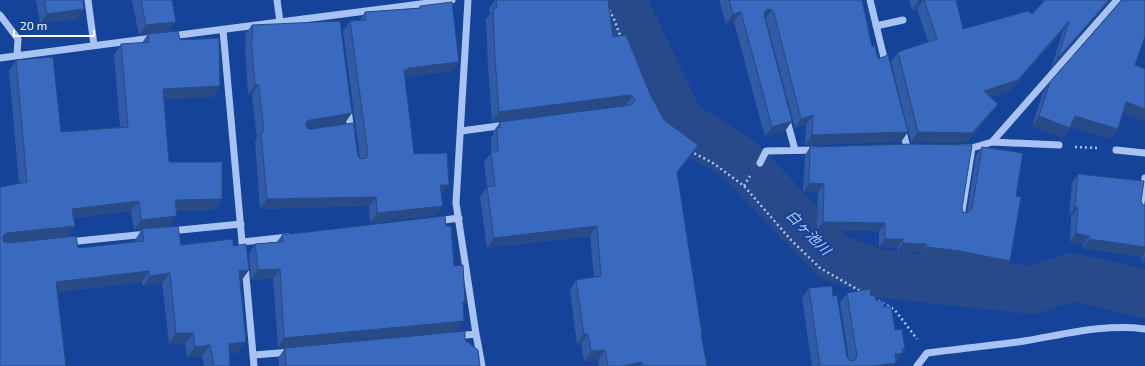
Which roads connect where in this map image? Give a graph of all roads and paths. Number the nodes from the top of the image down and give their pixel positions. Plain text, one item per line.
1 (88, 0) edge
2 (277, 0) edge
3 (452, 0) edge
4 (468, 0) edge
5 (870, 0) edge
6 (1116, 0) edge
7 (607, 6) edge
8 (0, 15) edge
9 (903, 20) dead end
10 (280, 22) junction
11 (876, 26) junction
12 (223, 30) junction
13 (621, 40) edge
14 (94, 45) junction
15 (17, 55) junction
16 (0, 58) edge
17 (888, 71) edge
18 (348, 104) edge
19 (785, 113) edge
20 (515, 124) edge
21 (901, 124) edge
22 (461, 131) junction
23 (353, 142) edge
24 (992, 142) junction
25 (1059, 145) joint
26 (907, 147) edge
27 (686, 148) edge
28 (958, 148) edge
29 (972, 148) junction
30 (825, 149) edge
31 (795, 150) junction
32 (1116, 150) joint
33 (1145, 153) edge
34 (760, 163) dead end
35 (1145, 178) edge
36 (1140, 210) edge
37 (961, 217) edge
38 (459, 218) junction
39 (428, 222) edge
40 (241, 224) junction
41 (163, 232) edge
42 (155, 233) edge
43 (296, 236) edge
44 (62, 242) edge
45 (242, 242) junction
46 (1145, 329) edge
47 (476, 334) junction
48 (452, 336) edge
49 (301, 351) edge
50 (927, 353) junction
51 (253, 355) junction
52 (254, 366) edge
53 (482, 366) edge
54 (917, 366) edge

1 - 14 street
2 - 10 street
3 - 10 street
4 - 22 street
5 - 11 street
6 - 24 street
7 - 13 path
8 - 15 street
9 - 11 street
10 - 12 street
11 - 17 street
12 - 14 street
12 - 40 street
14 - 15 street
15 - 16 street
18 - 23 street
19 - 31 street
20 - 22 street
21 - 26 street
22 - 38 street
24 - 25 street
24 - 29 street
25 - 32 path
27 - 50 path
28 - 29 street
29 - 37 street
30 - 31 street
31 - 34 street
32 - 33 street
35 - 36 street
38 - 39 street
38 - 47 street
40 - 41 street
40 - 45 street
42 - 44 street
43 - 45 street
45 - 51 street
46 - 50 street
47 - 48 street
47 - 53 street
49 - 51 street
50 - 54 street
51 - 52 street

